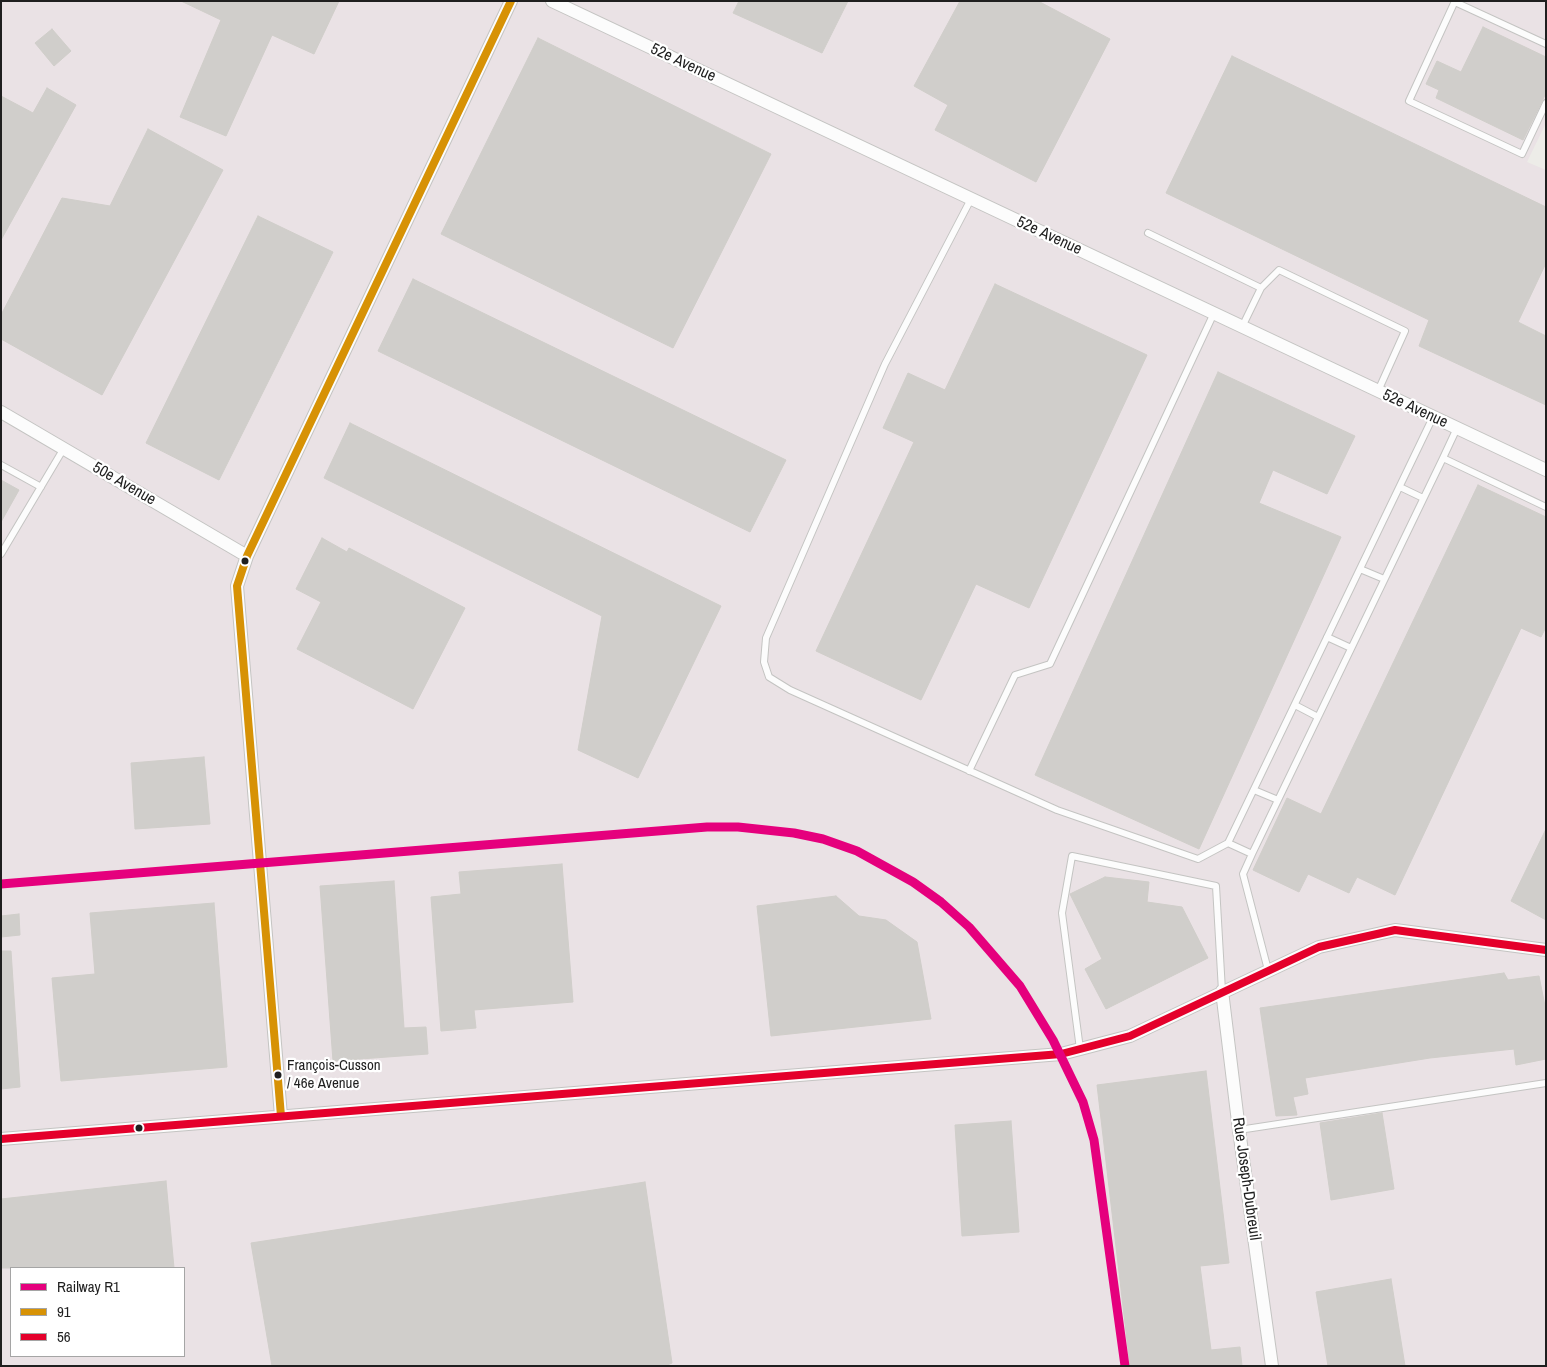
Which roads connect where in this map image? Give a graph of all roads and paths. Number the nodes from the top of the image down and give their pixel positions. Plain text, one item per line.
1 (510, 1) edge
2 (552, 1) edge
3 (1455, 2) edge
4 (1546, 44) edge
5 (1546, 103) edge
6 (971, 199) junction
7 (1148, 233) dead end
8 (1261, 288) junction
9 (1214, 313) junction
10 (1242, 327) junction
11 (1378, 391) junction
12 (1, 412) edge
13 (1433, 417) junction
14 (1457, 428) junction
15 (64, 448) junction
16 (1442, 458) junction
17 (1, 465) edge
18 (1546, 470) edge
19 (41, 487) junction
20 (1400, 487) junction
21 (1423, 498) junction
22 (1546, 507) edge
23 (1, 554) edge
24 (247, 556) junction
25 (1360, 569) junction
26 (1384, 579) junction
27 (1327, 637) junction
28 (1351, 648) junction
29 (1295, 705) junction
30 (1318, 717) junction
31 (970, 771) junction
32 (1254, 790) junction
33 (1278, 800) junction
34 (1228, 843) junction
35 (1252, 854) junction
36 (1546, 950) edge
37 (1268, 970) junction
38 (1222, 991) junction
39 (1080, 1049) junction
40 (1546, 1083) edge
41 (281, 1116) junction
42 (1238, 1130) junction
43 (1, 1139) edge
44 (1272, 1366) edge

1 - 24 street
2 - 6 street, 52e Avenue
3 - 4 lane
3 - 5 lane
6 - 9 street, 52e Avenue
6 - 31 lane
7 - 8 lane
8 - 10 lane
8 - 11 lane
9 - 10 street, 52e Avenue
9 - 31 lane
10 - 11 street, 52e Avenue
11 - 13 street, 52e Avenue
12 - 15 street, 50e Avenue
13 - 14 street, 52e Avenue
13 - 20 lane
14 - 16 lane
14 - 18 street, 52e Avenue
15 - 19 lane
15 - 24 street, 50e Avenue
16 - 21 lane
16 - 22 lane
17 - 19 lane
19 - 23 lane
20 - 21 lane
20 - 25 lane
21 - 26 lane
24 - 41 street
25 - 26 lane
25 - 27 lane
26 - 28 lane
27 - 28 lane
27 - 29 lane
28 - 30 lane
29 - 30 lane
29 - 32 lane
30 - 33 lane
31 - 34 lane
32 - 33 lane
32 - 34 lane
33 - 35 lane
34 - 35 lane
35 - 37 lane
36 - 37 street
37 - 38 street
38 - 39 street
38 - 39 lane
38 - 42 street, Rue Joseph-Dubreuil
39 - 41 street
40 - 42 lane
41 - 43 street
42 - 44 street, Rue Joseph-Dubreuil

